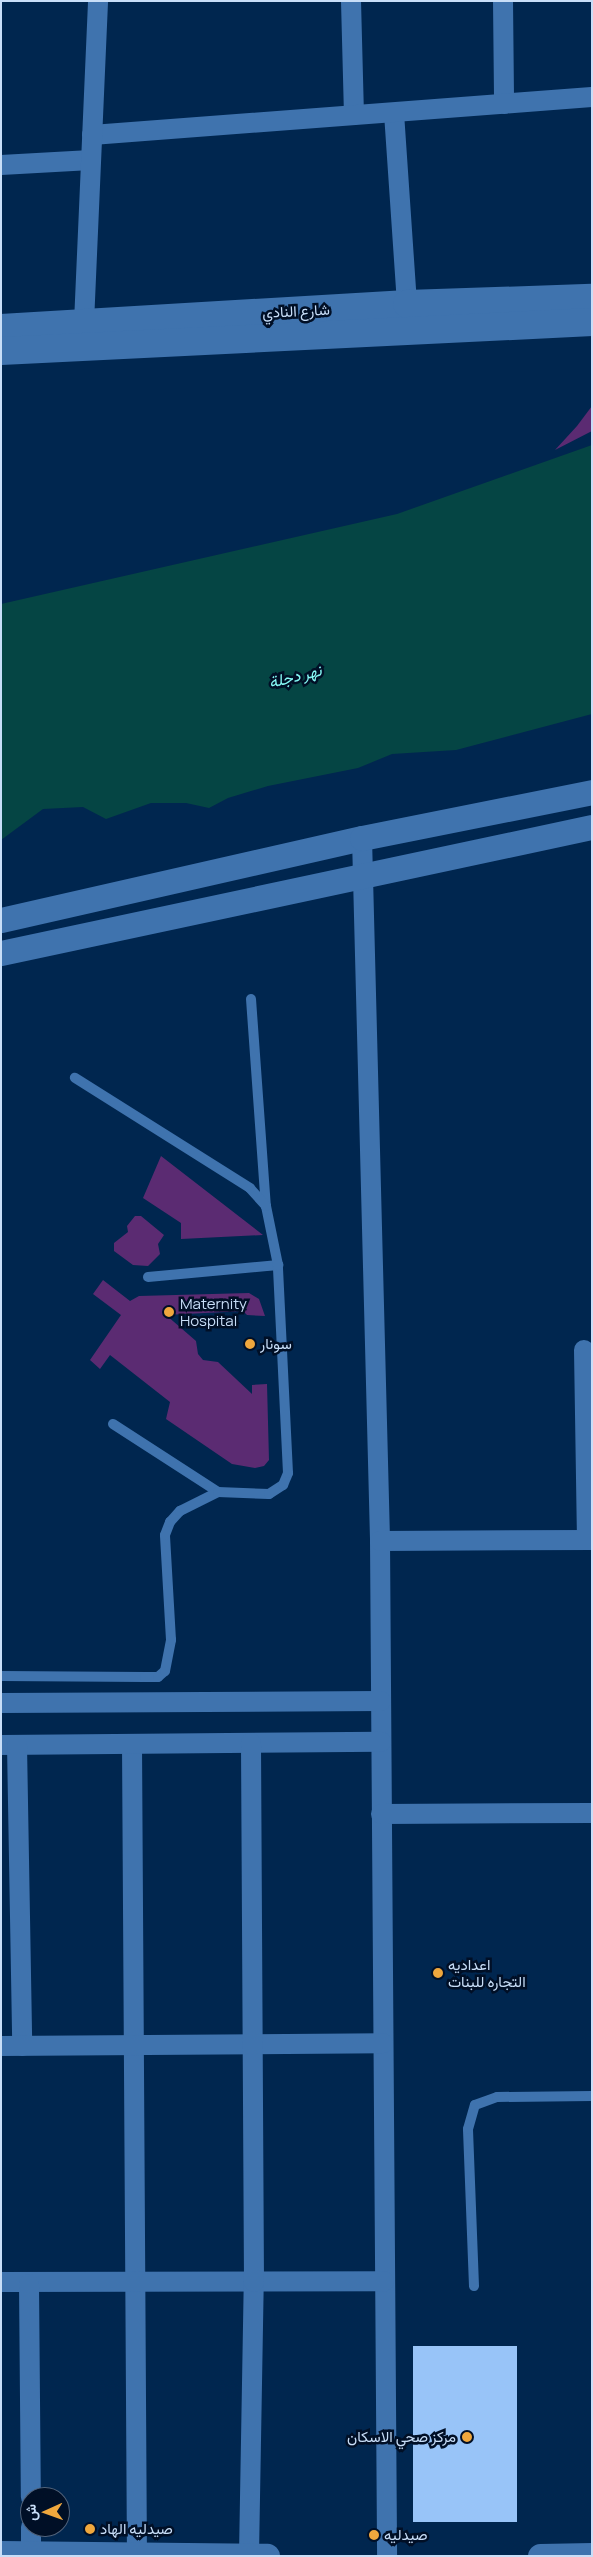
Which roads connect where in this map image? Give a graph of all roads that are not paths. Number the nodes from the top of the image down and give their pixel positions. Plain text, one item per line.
1 (98, 1) edge
2 (352, 1) edge
3 (503, 1) edge
4 (592, 98) edge
5 (504, 104) junction
6 (394, 112) junction
7 (354, 115) junction
8 (92, 135) junction
9 (91, 160) junction
10 (1, 165) edge
11 (592, 298) edge
12 (407, 304) junction
13 (84, 322) junction
14 (592, 322) edge
15 (1, 328) edge
16 (1, 352) edge
17 (592, 792) edge
18 (592, 827) edge
19 (362, 838) junction
20 (364, 875) junction
21 (1, 920) edge
22 (1, 953) edge
23 (251, 999) dead end
24 (76, 1078) dead end
25 (266, 1206) junction
26 (278, 1265) junction
27 (148, 1277) dead end
28 (584, 1350) dead end
29 (113, 1424) dead end
30 (589, 1450) edge
31 (218, 1492) junction
32 (589, 1540) edge
33 (380, 1541) junction
34 (1, 1676) edge
35 (381, 1701) junction
36 (1, 1703) edge
37 (381, 1742) junction
38 (251, 1743) junction
39 (132, 1744) junction
40 (9, 1745) edge
41 (592, 1813) edge
42 (382, 1814) junction
43 (382, 2042) junction
44 (253, 2044) junction
45 (134, 2045) junction
46 (1, 2046) edge
47 (22, 2046) junction
48 (592, 2096) edge
49 (1, 2282) edge
50 (254, 2282) junction
51 (384, 2282) junction
52 (135, 2283) junction
53 (29, 2284) junction
54 (474, 2286) dead end
55 (31, 2487) edge
56 (31, 2537) edge
57 (1, 2553) edge
58 (31, 2553) junction
59 (249, 2555) edge
60 (592, 2555) edge
61 (137, 2556) edge
62 (267, 2556) edge
63 (387, 2556) edge
64 (540, 2556) edge

1 - 8 street
2 - 7 street
3 - 5 street
4 - 5 street
5 - 6 street
6 - 7 street
6 - 12 street
7 - 8 street
8 - 9 street
9 - 10 street
9 - 13 street
11 - 12 main road, شارع النادي
12 - 13 main road, شارع النادي
13 - 15 main road, شارع النادي
14 - 16 main road, شارع النادي
17 - 19 street
18 - 20 street
19 - 20 street
19 - 21 street
20 - 22 street
20 - 33 street
23 - 25 lane
24 - 25 lane
25 - 26 lane
26 - 27 lane
26 - 31 lane
28 - 30 street
29 - 31 lane
30 - 32 street
31 - 34 lane
32 - 33 street
33 - 35 street
35 - 36 street
35 - 37 street
37 - 38 street
37 - 42 street
38 - 39 street
38 - 44 street
39 - 40 street
39 - 45 street
40 - 47 street
41 - 42 street
42 - 43 street
43 - 44 street
43 - 51 street
44 - 45 street
44 - 50 street
45 - 47 street
45 - 52 street
46 - 47 street
48 - 54 lane
49 - 53 street
50 - 51 street
50 - 52 street
50 - 59 street
51 - 63 street
52 - 53 street
52 - 61 street
53 - 55 street
56 - 58 street
57 - 58 street
58 - 61 street
59 - 61 street
59 - 62 street
60 - 64 street

